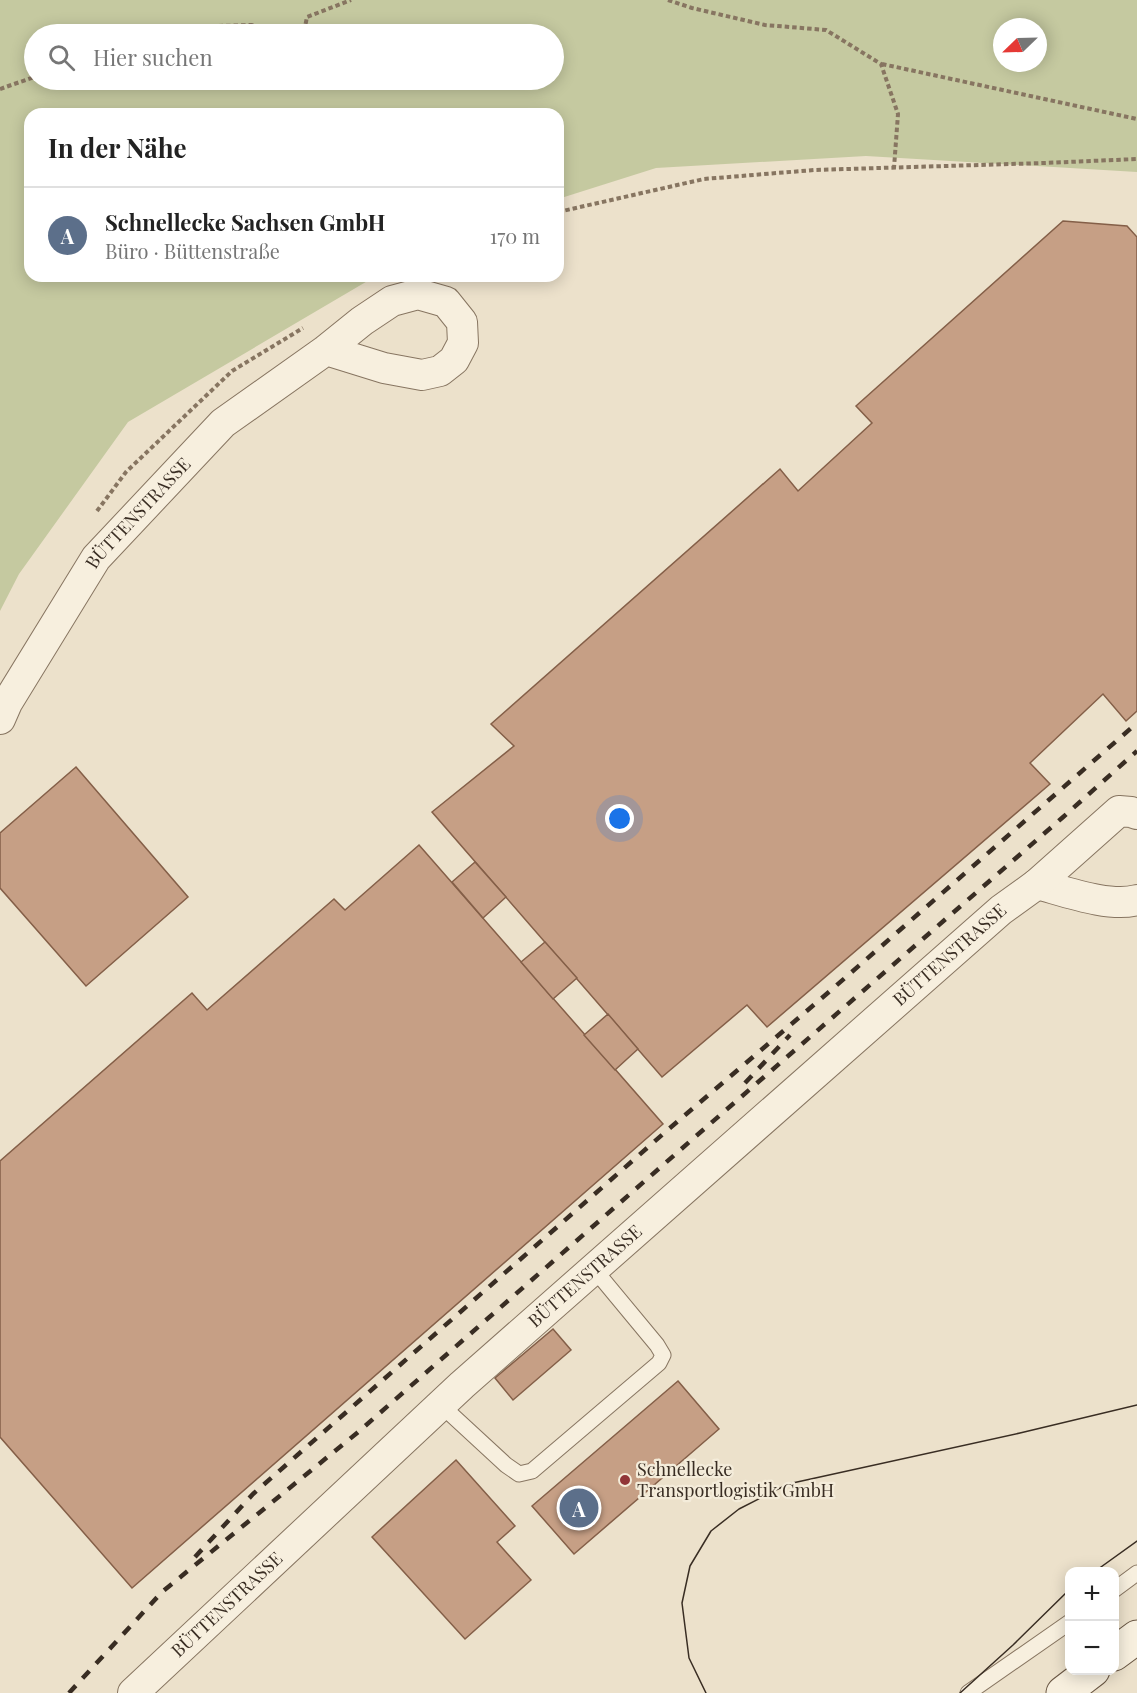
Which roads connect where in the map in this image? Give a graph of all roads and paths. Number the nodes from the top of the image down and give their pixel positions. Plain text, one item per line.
1 (351, 0) edge
2 (668, 0) edge
3 (306, 24) edge
4 (882, 63) junction
5 (24, 80) edge
6 (0, 88) edge
7 (1137, 119) edge
8 (1137, 159) edge
9 (894, 168) junction
10 (564, 212) edge
11 (326, 350) dead end
12 (0, 719) edge
13 (1137, 814) edge
14 (1036, 884) junction
15 (1137, 900) edge
16 (594, 1269) junction
17 (441, 1405) junction
18 (1137, 1573) edge
19 (1119, 1586) edge
20 (1065, 1625) edge
21 (1137, 1637) edge
22 (1119, 1650) edge
23 (1088, 1675) edge
24 (146, 1689) edge
25 (968, 1693) edge
26 (1063, 1693) edge

1 - 3 path
2 - 4 path
4 - 7 path
4 - 9 path
5 - 6 path
8 - 9 path
9 - 10 path
11 - 12 street, BÜTTENSTRASSE
13 - 14 street, BÜTTENSTRASSE
14 - 15 street
14 - 16 street, BÜTTENSTRASSE
16 - 17 street, BÜTTENSTRASSE
16 - 17 lane
17 - 24 street, BÜTTENSTRASSE
18 - 19 lane
20 - 25 lane
21 - 22 street
23 - 26 street

